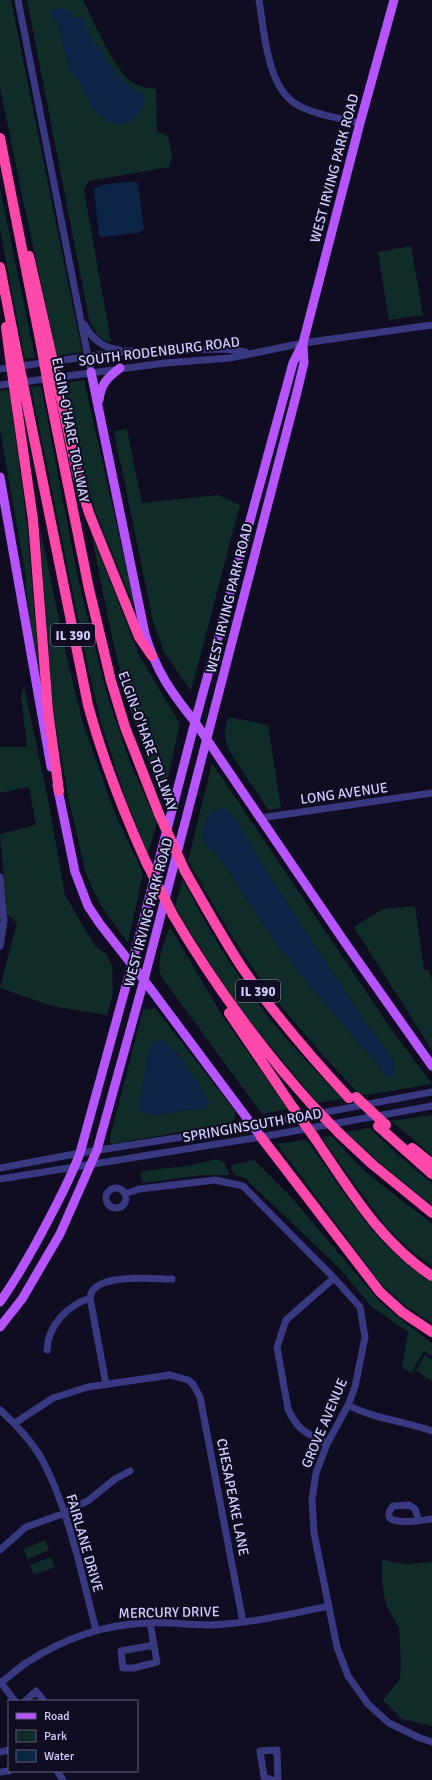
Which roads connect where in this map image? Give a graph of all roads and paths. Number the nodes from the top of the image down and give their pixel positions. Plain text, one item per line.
1 (18, 0) edge
2 (259, 0) edge
3 (394, 0) edge
4 (360, 123) junction
5 (0, 139) edge
6 (0, 267) edge
7 (0, 296) edge
8 (80, 316) junction
9 (432, 325) edge
10 (303, 343) junction
11 (12, 349) junction
12 (127, 351) junction
13 (250, 353) junction
14 (88, 356) junction
15 (120, 368) junction
16 (0, 369) edge
17 (91, 372) junction
18 (0, 385) edge
19 (55, 395) junction
20 (21, 400) junction
21 (99, 407) junction
22 (0, 477) edge
23 (152, 656) junction
24 (195, 722) junction
25 (207, 742) junction
26 (59, 791) junction
27 (432, 793) edge
28 (260, 818) junction
29 (0, 877) edge
30 (2, 920) edge
31 (0, 946) edge
32 (132, 964) junction
33 (211, 978) junction
34 (144, 980) junction
35 (432, 1066) edge
36 (432, 1092) edge
37 (432, 1106) edge
38 (253, 1126) junction
39 (382, 1126) junction
40 (261, 1137) junction
41 (97, 1150) junction
42 (80, 1153) junction
43 (91, 1164) junction
44 (432, 1164) edge
45 (75, 1167) junction
46 (0, 1168) edge
47 (432, 1174) edge
48 (0, 1179) edge
49 (125, 1194) dead end
50 (432, 1214) edge
51 (432, 1276) edge
52 (334, 1278) junction
53 (172, 1279) dead end
54 (90, 1298) junction
55 (0, 1302) edge
56 (0, 1327) edge
57 (432, 1332) edge
58 (47, 1350) dead end
59 (106, 1384) junction
60 (348, 1405) junction
61 (0, 1410) edge
62 (15, 1423) junction
63 (432, 1431) edge
64 (327, 1444) junction
65 (130, 1471) dead end
66 (65, 1513) junction
67 (432, 1519) edge
68 (419, 1521) dead end
69 (0, 1550) edge
70 (329, 1606) junction
71 (243, 1622) junction
72 (150, 1623) junction
73 (96, 1630) junction
74 (154, 1645) junction
75 (0, 1683) edge
76 (14, 1700) edge
77 (26, 1700) edge
78 (43, 1700) edge
79 (432, 1742) edge
80 (272, 1780) edge
81 (278, 1780) edge

1 - 8 street
2 - 4 street
3 - 4 main road, WEST IRVING PARK ROAD
4 - 10 main road, WEST IRVING PARK ROAD
5 - 19 highway, ELGIN-O'HARE TOLLWAY / IL 390, bridge
6 - 11 highway, IL 390
7 - 11 highway
8 - 12 street
8 - 14 street
9 - 10 street, SOUTH RODENBURG ROAD
10 - 13 street, SOUTH RODENBURG ROAD
10 - 24 main road, WEST IRVING PARK ROAD
10 - 25 main road, WEST IRVING PARK ROAD
11 - 20 highway, IL 390, bridge
12 - 13 street, SOUTH RODENBURG ROAD
12 - 14 street, SOUTH RODENBURG ROAD
13 - 15 street, SOUTH RODENBURG ROAD
14 - 16 street, SOUTH RODENBURG ROAD
14 - 17 street
15 - 17 street, SOUTH RODENBURG ROAD
15 - 21 main road
17 - 18 street, SOUTH RODENBURG ROAD
17 - 21 main road
19 - 23 highway
19 - 39 highway, ELGIN-O'HARE TOLLWAY / IL 390, bridge
20 - 26 highway
20 - 33 highway, IL 390, bridge
21 - 23 main road
22 - 26 main road
23 - 24 main road
24 - 25 main road
24 - 32 main road, WEST IRVING PARK ROAD
25 - 28 main road
25 - 34 main road, WEST IRVING PARK ROAD
26 - 32 main road
27 - 28 street, LONG AVENUE
28 - 35 main road
29 - 30 street
30 - 31 street
32 - 34 main road
32 - 42 main road, WEST IRVING PARK ROAD
33 - 50 highway, IL 390, bridge
33 - 51 highway, bridge
34 - 38 main road
34 - 41 main road, WEST IRVING PARK ROAD
36 - 38 street, SPRINGINSGUTH ROAD
37 - 40 street, SPRINGINSGUTH ROAD
38 - 40 main road
38 - 41 street, SPRINGINSGUTH ROAD
39 - 44 highway
39 - 47 highway, ELGIN-O'HARE TOLLWAY / IL 390
40 - 43 street, SPRINGINSGUTH ROAD
40 - 57 highway
41 - 42 street, SPRINGINSGUTH ROAD
41 - 43 main road, WEST IRVING PARK ROAD
42 - 45 main road, WEST IRVING PARK ROAD
42 - 46 street, SPRINGINSGUTH ROAD
43 - 45 street, SPRINGINSGUTH ROAD
43 - 56 main road, WEST IRVING PARK ROAD
45 - 48 street, SPRINGINSGUTH ROAD
45 - 55 main road, WEST IRVING PARK ROAD
49 - 52 street, GROVE AVENUE
52 - 60 street, GROVE AVENUE
52 - 64 street
53 - 54 street
54 - 58 street
54 - 59 street
59 - 62 street
59 - 71 street, CHESAPEAKE LANE
60 - 63 street
60 - 64 street, GROVE AVENUE
61 - 62 street, FAIRLANE DRIVE
62 - 66 street, FAIRLANE DRIVE
64 - 70 street, GROVE AVENUE
65 - 66 street
66 - 69 street
66 - 73 street, FAIRLANE DRIVE
67 - 68 street
70 - 71 street, MERCURY DRIVE
70 - 79 street, GROVE AVENUE
71 - 72 street, MERCURY DRIVE
72 - 73 street, MERCURY DRIVE
72 - 74 street
73 - 75 street, MERCURY DRIVE
74 - 74 street
75 - 76 street
77 - 78 street
80 - 81 street

